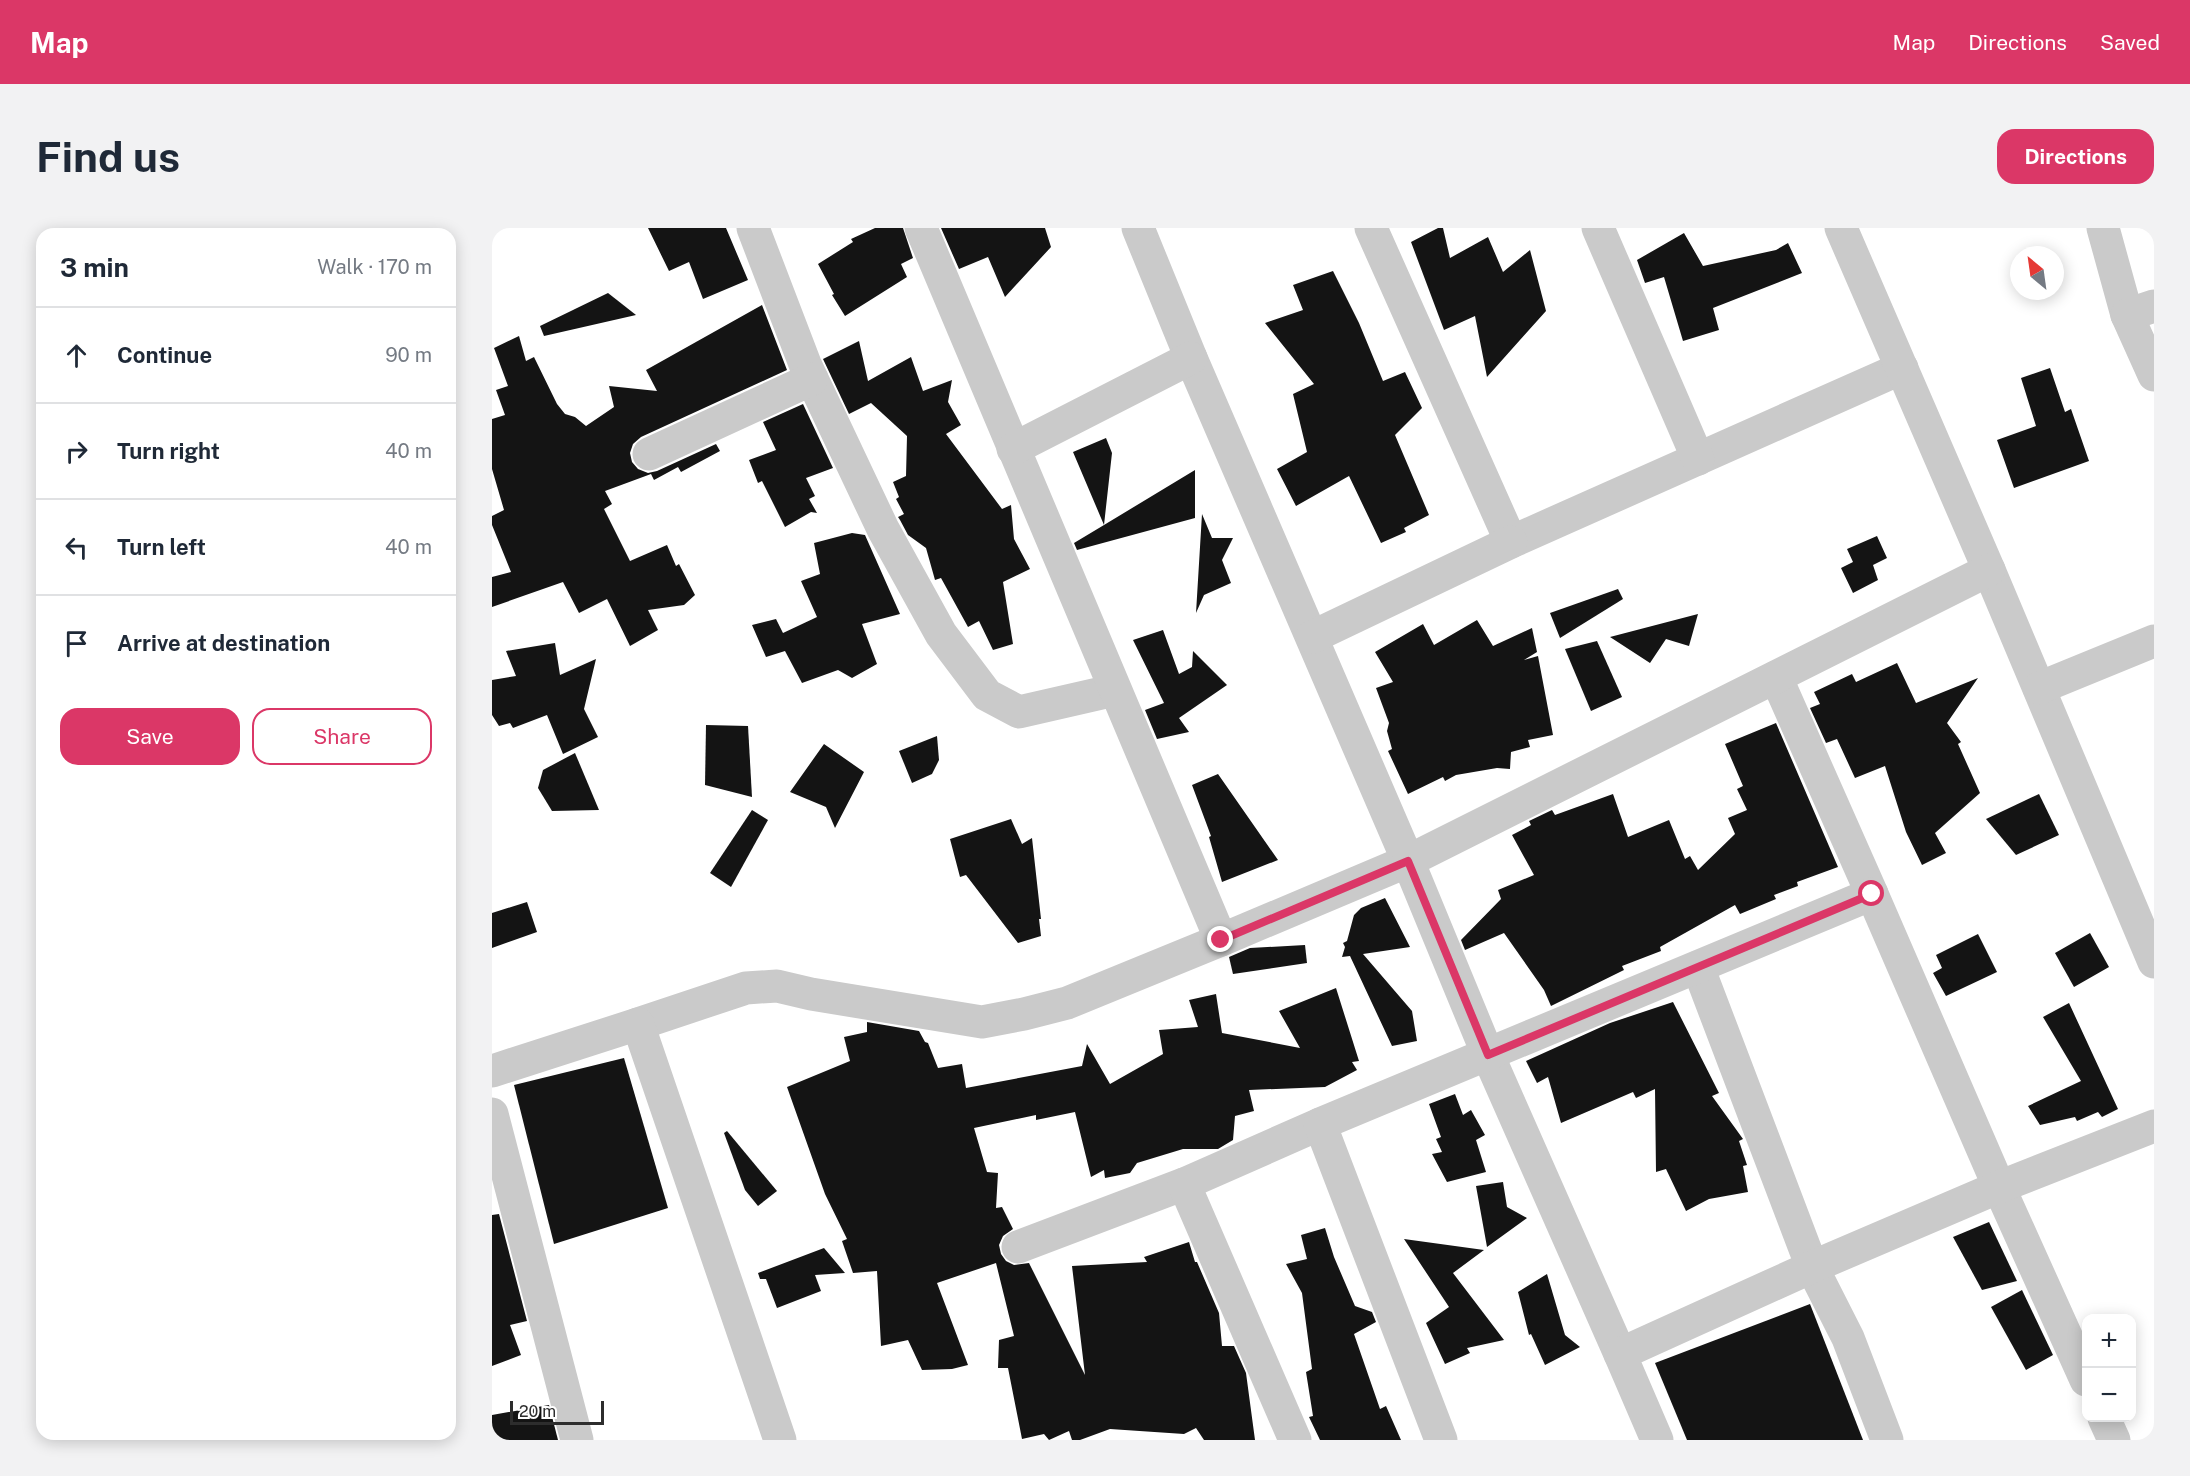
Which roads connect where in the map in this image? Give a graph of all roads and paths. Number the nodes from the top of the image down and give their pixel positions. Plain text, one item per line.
1 (753, 228) edge
2 (921, 228) edge
3 (1138, 228) edge
4 (1371, 228) edge
5 (1598, 228) edge
6 (1841, 228) edge
7 (2103, 228) edge
8 (2141, 311) edge
9 (1191, 358) junction
10 (1902, 368) junction
11 (2154, 375) edge
12 (812, 379) junction
13 (1013, 449) junction
14 (649, 454) dead end
15 (1698, 459) junction
16 (1511, 542) junction
17 (1989, 570) junction
18 (1312, 637) junction
19 (2154, 641) edge
20 (1776, 677) junction
21 (2039, 688) junction
22 (1115, 690) junction
23 (1408, 861) junction
24 (1872, 894) junction
25 (1221, 940) junction
26 (2154, 962) edge
27 (1698, 967) junction
28 (638, 1024) junction
29 (1488, 1055) junction
30 (492, 1071) edge
31 (492, 1114) edge
32 (1320, 1124) junction
33 (2154, 1126) edge
34 (1184, 1184) junction
35 (1999, 1187) junction
36 (1018, 1247) dead end
37 (1812, 1267) junction
38 (1620, 1354) junction
39 (2082, 1371) edge
40 (2106, 1422) edge
41 (577, 1440) edge
42 (780, 1440) edge
43 (1295, 1440) edge
44 (1441, 1440) edge
45 (1657, 1440) edge
46 (1887, 1440) edge
47 (2114, 1440) edge

1 - 12 street
2 - 13 street
3 - 9 street
4 - 16 street
5 - 15 street
6 - 10 street
7 - 8 street
8 - 11 street
9 - 13 street
9 - 18 street
10 - 15 street
10 - 17 street
12 - 14 street
12 - 22 street
13 - 22 street
15 - 16 street
16 - 18 street
17 - 20 street
17 - 21 street
18 - 23 street
19 - 21 street
20 - 23 street
20 - 24 street
21 - 26 street
22 - 25 street
23 - 25 street
23 - 29 street
24 - 27 street
24 - 35 street
25 - 28 street
27 - 29 street
27 - 37 street
28 - 30 street
28 - 42 street
29 - 32 street
29 - 38 street
31 - 41 street
32 - 34 street
32 - 44 street
33 - 35 street
34 - 36 street
34 - 43 street
35 - 37 street
35 - 39 street
37 - 38 street
37 - 46 street
38 - 45 street
40 - 47 street

